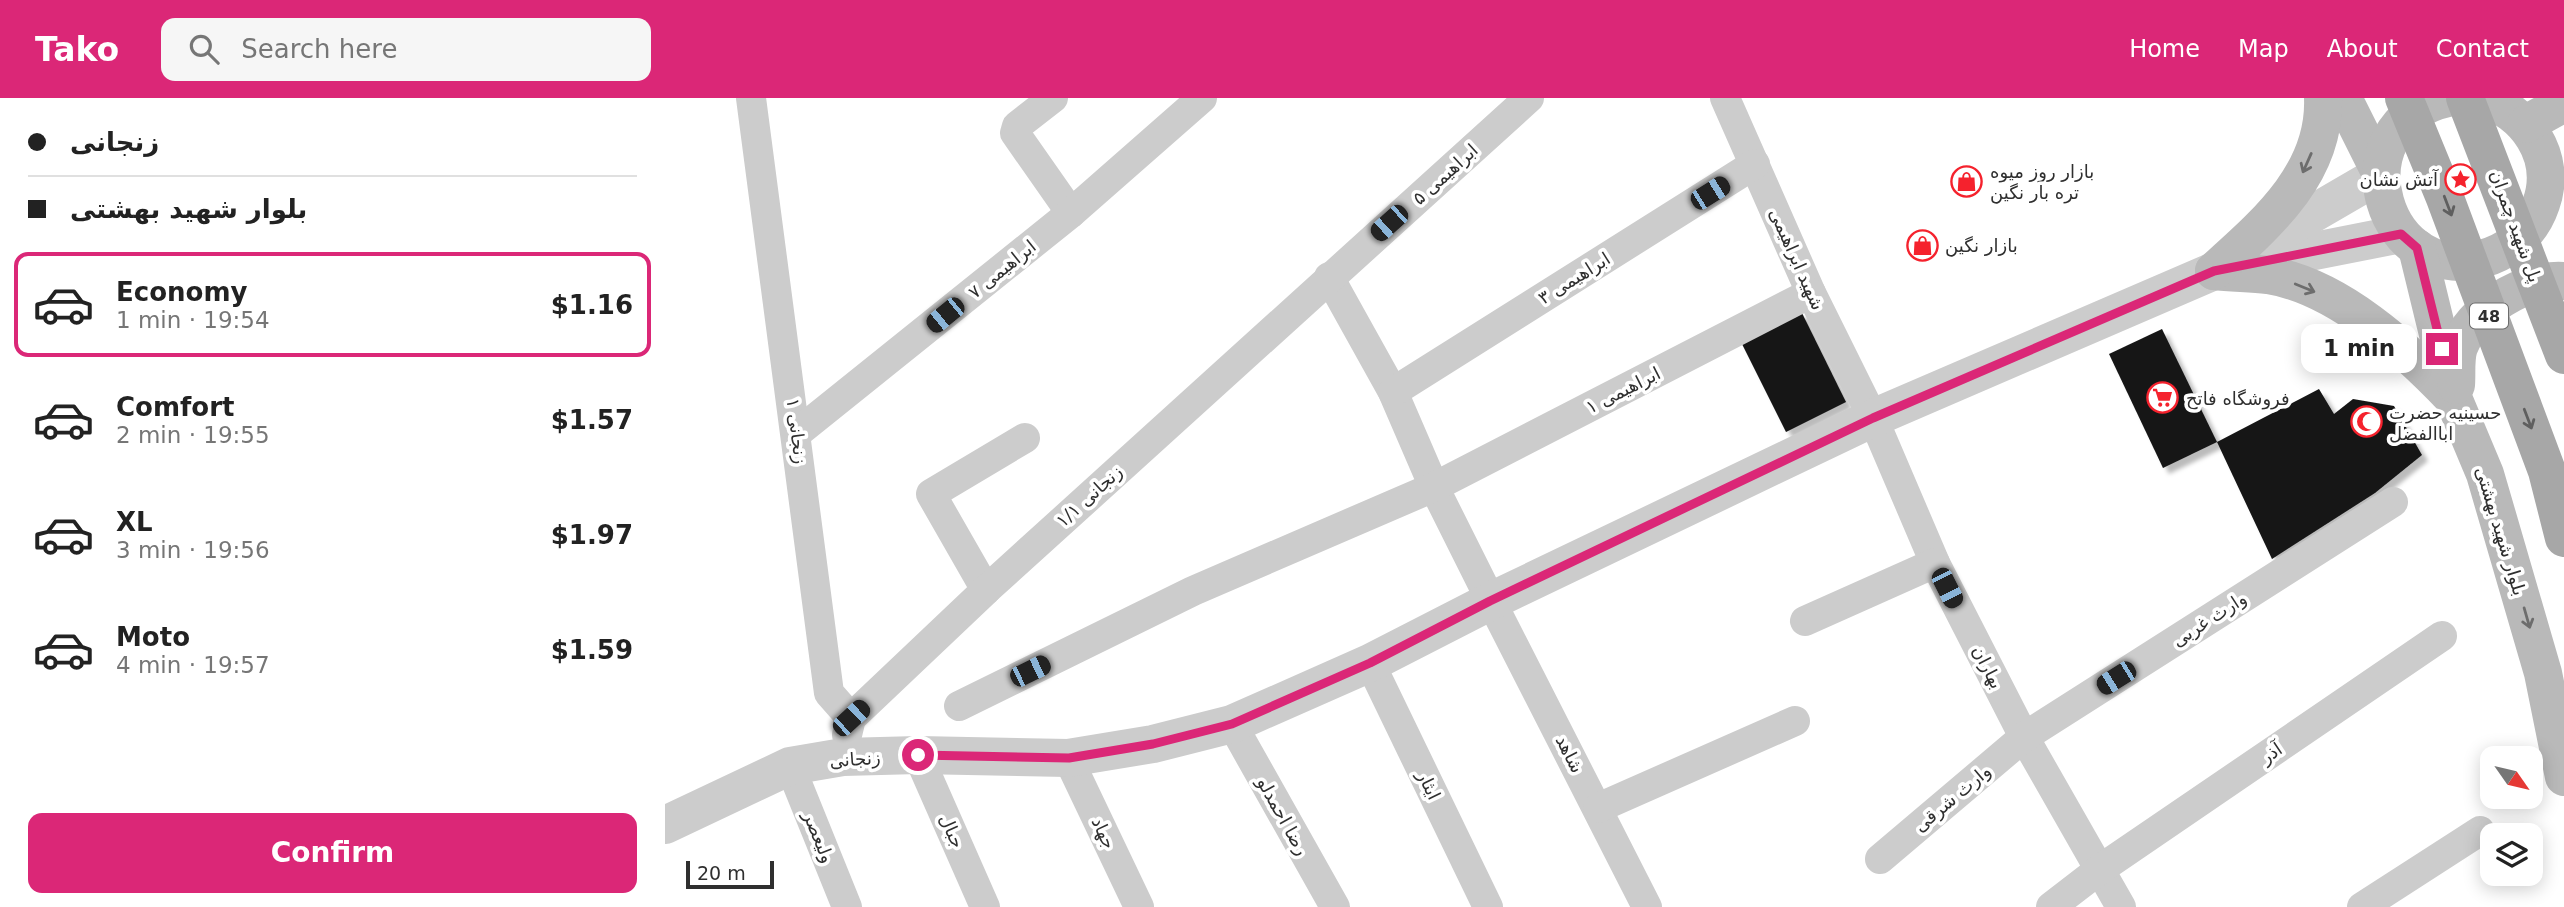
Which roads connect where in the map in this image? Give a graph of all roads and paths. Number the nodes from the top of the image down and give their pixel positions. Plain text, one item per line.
1 (751, 98) edge
2 (1053, 98) edge
3 (1202, 98) edge
4 (1529, 98) edge
5 (1725, 98) edge
6 (2323, 98) edge
7 (2343, 98) edge
8 (2404, 98) edge
9 (2448, 98) edge
10 (2465, 98) edge
11 (2480, 98) edge
12 (2564, 103) edge
13 (2518, 113) edge
14 (1755, 164) junction
15 (2381, 174) junction
16 (2555, 179) edge
17 (1071, 213) junction
18 (2409, 241) junction
19 (2214, 271) junction
20 (1329, 277) junction
21 (2564, 281) edge
22 (1811, 293) junction
23 (2564, 355) edge
24 (1393, 393) junction
25 (2454, 400) junction
26 (1873, 418) junction
27 (797, 433) junction
28 (1025, 438) dead end
29 (1434, 487) junction
30 (2393, 502) dead end
31 (2564, 538) edge
32 (1934, 563) junction
33 (986, 590) junction
34 (1490, 601) junction
35 (1805, 621) dead end
36 (2442, 636) dead end
37 (1370, 663) junction
38 (959, 706) dead end
39 (851, 718) junction
40 (1794, 721) dead end
41 (1232, 724) junction
42 (2024, 737) junction
43 (918, 755) junction
44 (843, 757) junction
45 (1069, 758) junction
46 (790, 766) junction
47 (2564, 777) edge
48 (1598, 808) junction
49 (665, 825) edge
50 (2480, 831) dead end
51 (1880, 859) dead end
52 (2099, 870) junction
53 (847, 907) edge
54 (985, 907) edge
55 (1139, 907) edge
56 (1335, 907) edge
57 (1488, 907) edge
58 (1647, 907) edge
59 (2051, 907) edge
60 (2121, 907) edge
61 (2362, 907) edge

1 - 27 street, زنجانی ۱
2 - 17 street
3 - 17 street, ابراهیمی ۷
4 - 20 street, ابراهیمی ۵
5 - 14 street, شهید ابراهیمی
6 -> 19 main road
7 - 15 main road
8 -> 31 main road, 48, bridge
9 - 15 main road
10 - 23 main road, پل شهید چمران, bridge
11 - 13 main road
12 - 13 main road
13 - 16 main road
14 - 22 street, شهید ابراهیمی
14 - 24 street, ابراهیمی ۳
15 - 18 main road, بلوار شهید بهشتی
15 - 19 street
16 - 18 main road
17 - 27 street, ابراهیمی ۷
18 - 19 street
18 - 25 main road, بلوار شهید بهشتی
19 -> 25 main road
19 - 26 street, زنجانی
20 - 24 street, شاهد
20 - 33 street, زنجانی ۱/۱
21 - 25 main road
22 - 26 street, شهید ابراهیمی
22 - 29 street, ابراهیمی ۱
24 - 29 street, شاهد
25 -> 47 main road, بلوار شهید بهشتی
26 - 32 street, بهاران
26 - 34 street, زنجانی
27 - 39 street, زنجانی ۱
28 - 33 street
29 - 34 street, شاهد
29 - 38 street, ابراهیمی ۱
30 - 42 street, وارث غربی
32 - 35 street
32 - 42 street, بهاران
33 - 39 street, زنجانی ۱/۱
34 - 37 street, زنجانی
34 - 48 street, شاهد
36 - 52 street, آذر
37 - 41 street, زنجانی
37 - 57 street, ایثار
39 - 44 street
40 - 48 street
41 - 45 street, زنجانی
41 - 56 street, رضا احمدلو
42 - 51 street, وارث شرقی
42 - 52 street, بهاران
43 - 44 street, زنجانی
43 - 45 street, زنجانی
43 - 54 street, جبال
44 - 46 street, زنجانی
45 - 55 street, جهاد
46 - 49 street, زنجانی
46 - 53 street, ولیعصر
48 - 58 street, شاهد
50 - 61 street
52 - 59 street, آذر
52 - 60 street, بهاران

